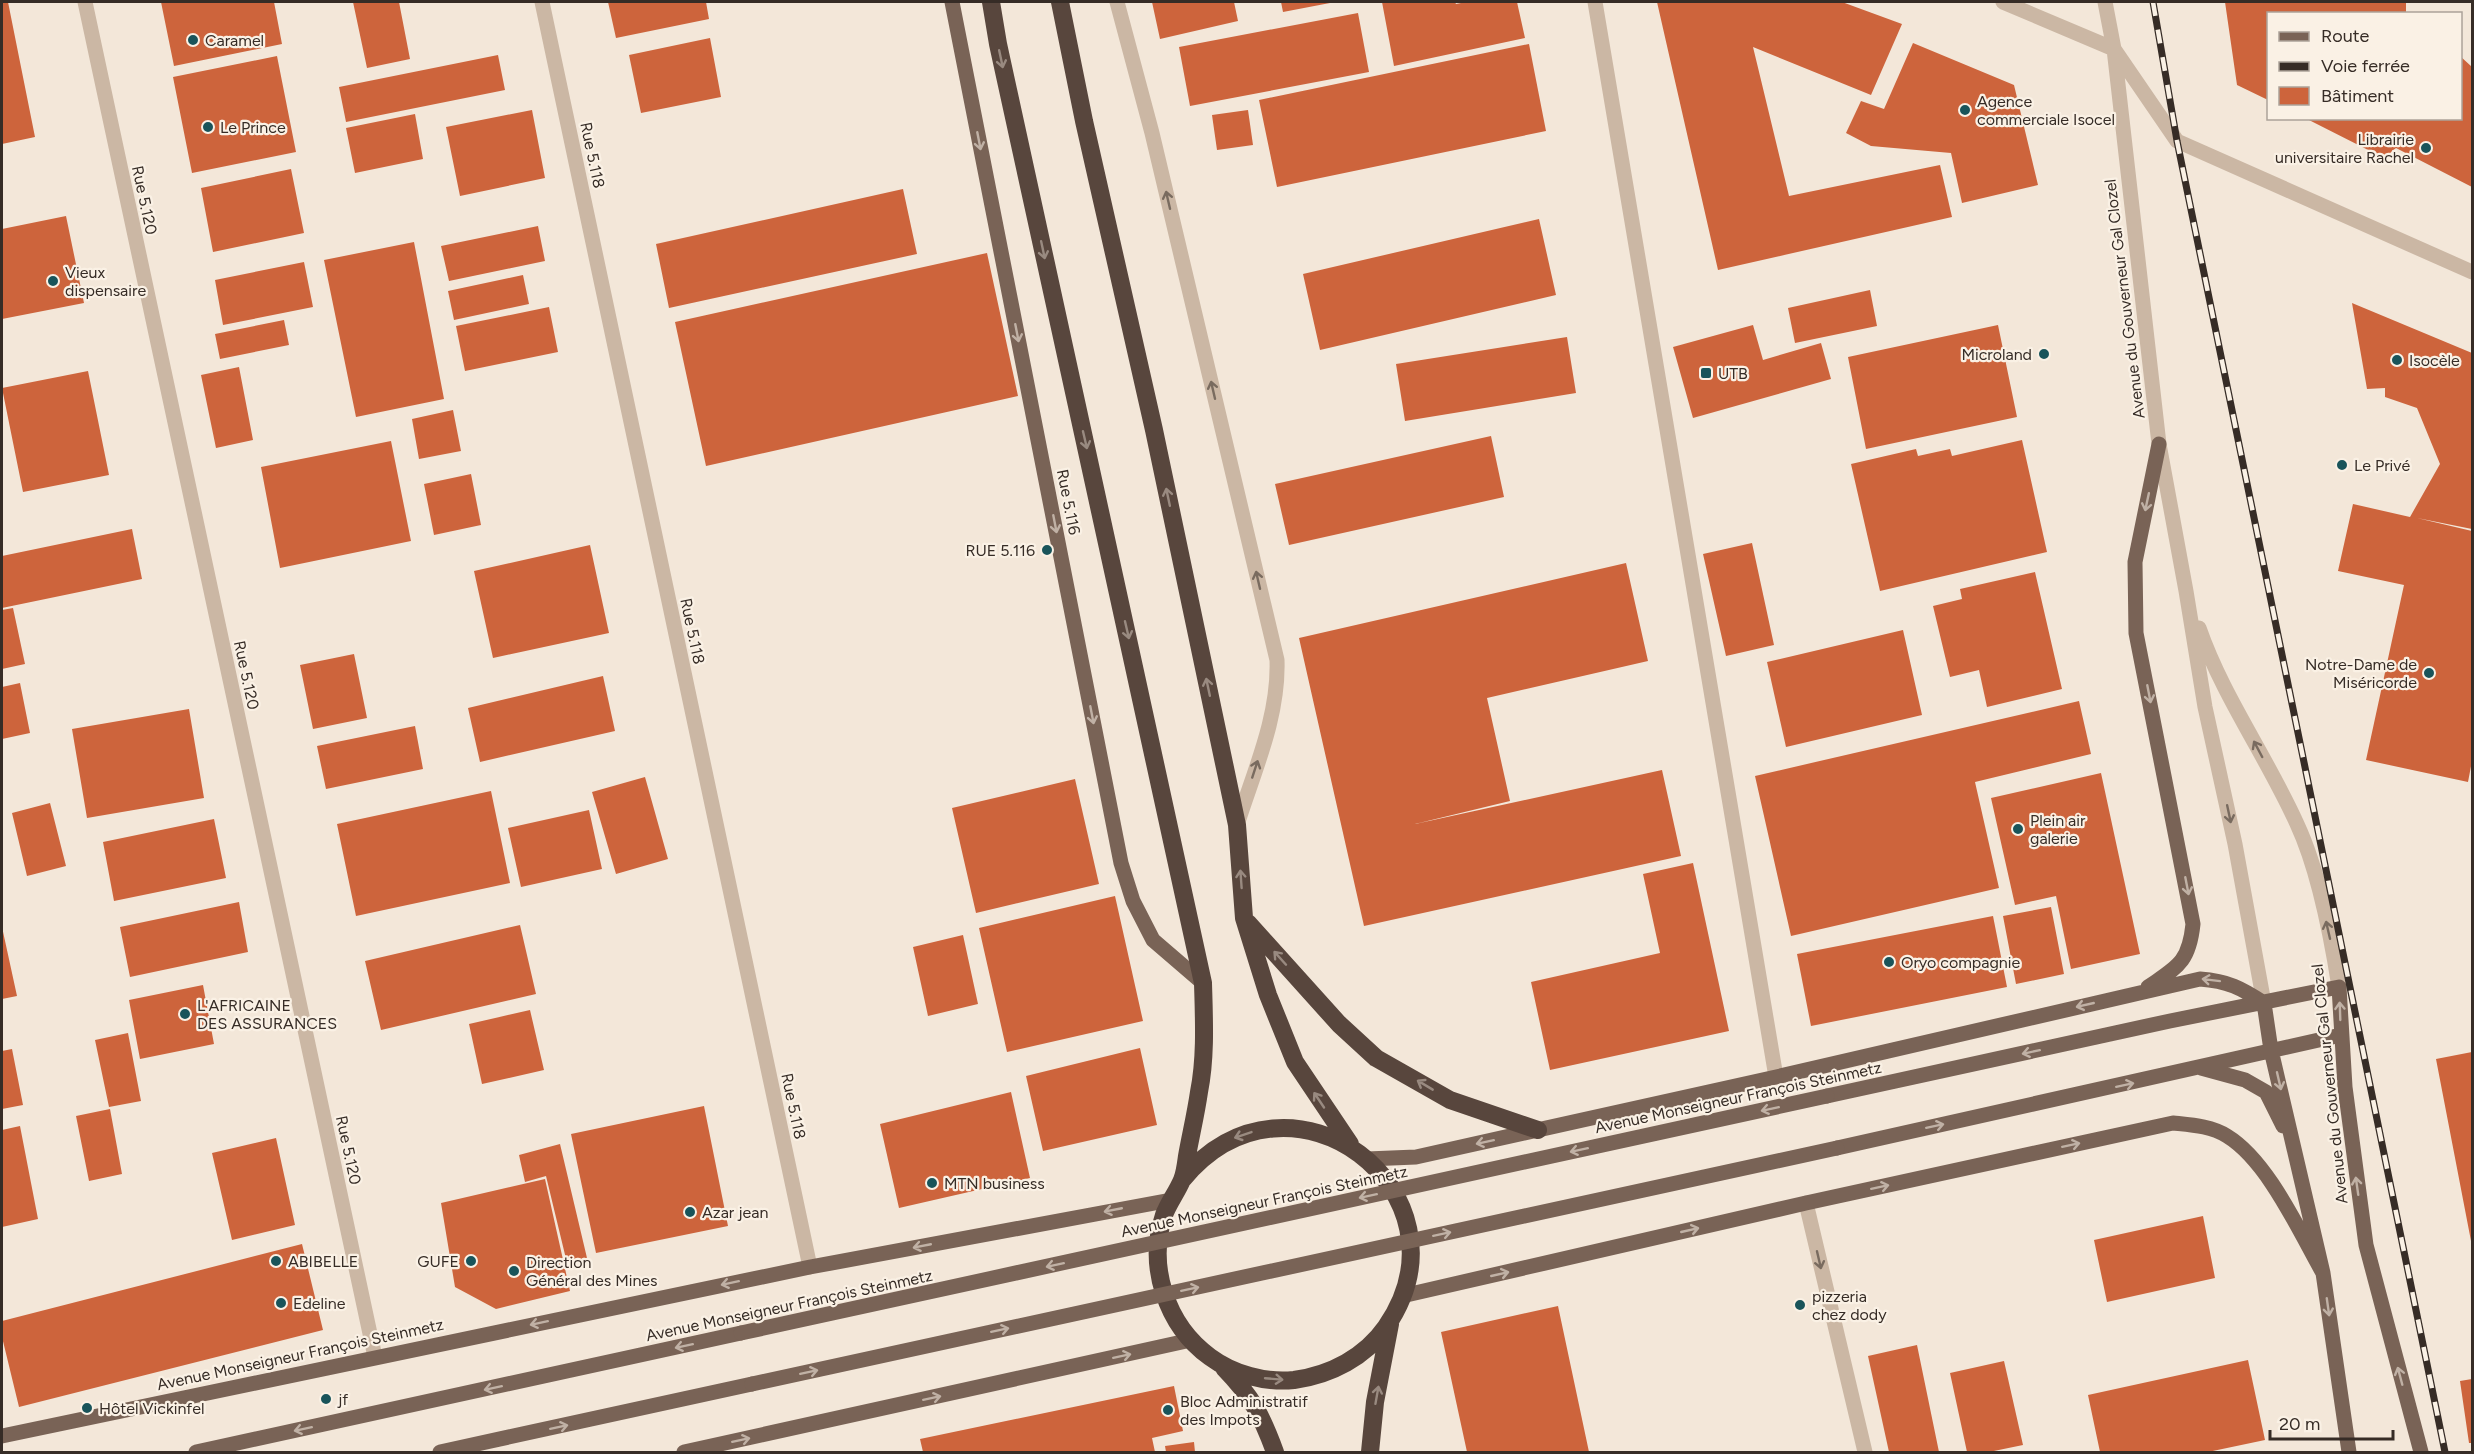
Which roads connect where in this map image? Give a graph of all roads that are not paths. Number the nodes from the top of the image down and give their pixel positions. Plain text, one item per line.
1 (84, 2) edge
2 (542, 2) edge
3 (952, 2) edge
4 (991, 2) edge
5 (1060, 2) edge
6 (1117, 2) edge
7 (1595, 2) edge
8 (2003, 2) edge
9 (2105, 2) edge
10 (2114, 49) junction
11 (2472, 272) edge
12 (2159, 444) junction
13 (2186, 591) junction
14 (1238, 825) junction
15 (1244, 918) junction
16 (1203, 983) junction
17 (2339, 987) junction
18 (2142, 992) junction
19 (2264, 1003) junction
20 (2341, 1035) junction
21 (2271, 1050) junction
22 (2200, 1068) junction
23 (1776, 1077) junction
24 (1538, 1130) junction
25 (2294, 1148) junction
26 (1360, 1154) junction
27 (1183, 1179) junction
28 (1171, 1200) junction
29 (1806, 1203) junction
30 (810, 1267) junction
31 (2323, 1273) junction
32 (1402, 1296) junction
33 (1392, 1318) junction
34 (1191, 1340) junction
35 (375, 1357) junction
36 (1218, 1362) junction
37 (2, 1436) edge
38 (196, 1452) edge
39 (440, 1452) edge
40 (684, 1452) edge
41 (1275, 1452) edge
42 (1370, 1452) edge
43 (1865, 1452) edge
44 (2349, 1452) edge
45 (2421, 1452) edge

1 - 35 street, Rue 5.120
2 - 30 street, Rue 5.118
3 -> 16 main road, Rue 5.116
4 -> 16 highway
14 -> 5 highway
14 -> 6 street
7 - 23 street
8 - 10 street
9 - 10 street, Avenue du Gouverneur Gal Clozel
10 - 11 street
10 - 12 street, Avenue du Gouverneur Gal Clozel
12 - 13 street, Avenue du Gouverneur Gal Clozel
12 -> 18 main road
17 -> 13 street, Avenue du Gouverneur Gal Clozel
13 -> 19 street, Avenue du Gouverneur Gal Clozel
15 -> 14 highway
24 -> 15 highway
26 -> 15 highway
16 - 27 highway
17 - 19 main road, Avenue Monseigneur François Steinmetz
20 -> 17 main road, Avenue du Gouverneur Gal Clozel
19 -> 18 main road, Avenue Monseigneur François Steinmetz
18 -> 23 main road, Avenue Monseigneur François Steinmetz
19 - 21 main road, Avenue du Gouverneur Gal Clozel
19 -> 38 main road, Avenue Monseigneur François Steinmetz, bridge
20 - 21 main road
45 -> 20 main road, Avenue du Gouverneur Gal Clozel
21 - 22 main road
21 -> 25 main road, Avenue du Gouverneur Gal Clozel
22 - 25 main road
39 -> 22 main road, bridge
23 - 24 main road, Avenue Monseigneur François Steinmetz
24 -> 26 main road, Avenue Monseigneur François Steinmetz
25 - 31 main road, Avenue du Gouverneur Gal Clozel
26 -> 27 highway
26 - 32 highway
27 - 28 highway
28 -> 30 main road, Avenue Monseigneur François Steinmetz
28 - 34 highway
29 -> 31 main road
32 -> 29 main road
29 -> 43 street
30 -> 35 main road, Avenue Monseigneur François Steinmetz
31 -> 44 main road, Avenue du Gouverneur Gal Clozel
32 - 33 highway
36 -> 33 highway
42 -> 33 highway
34 - 36 highway
40 -> 34 main road
35 - 37 main road, Avenue Monseigneur François Steinmetz
36 - 41 highway

